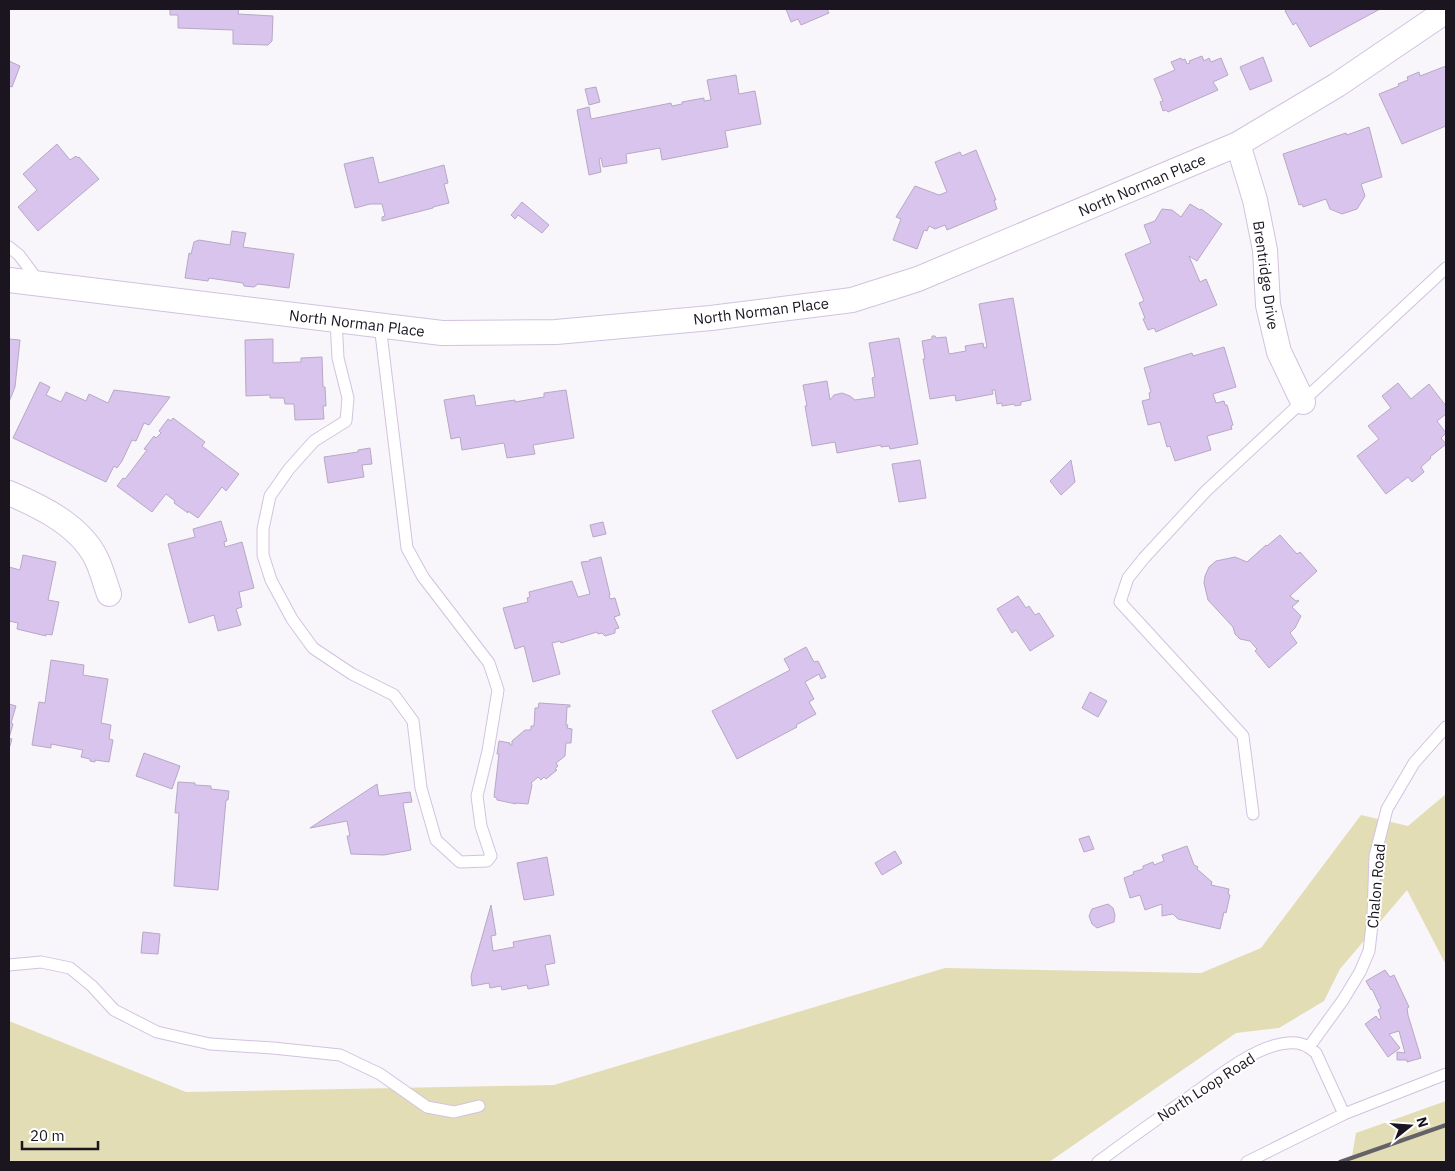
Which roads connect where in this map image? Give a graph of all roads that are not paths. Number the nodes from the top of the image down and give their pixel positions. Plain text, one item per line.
1 (1446, 11) edge
2 (1238, 144) junction
3 (9, 247) edge
4 (1446, 268) edge
5 (9, 280) edge
6 (41, 284) junction
7 (336, 320) junction
8 (380, 326) junction
9 (1303, 402) junction
10 (9, 493) edge
11 (109, 594) dead end
12 (1446, 727) edge
13 (1253, 814) dead end
14 (9, 965) edge
15 (1309, 1047) junction
16 (1446, 1074) edge
17 (479, 1106) dead end
18 (1344, 1114) junction
19 (1098, 1162) edge
20 (1247, 1162) edge

1 - 2 street, North Norman Place
2 - 8 street, North Norman Place
2 - 9 street, Brentridge Drive
3 - 6 lane
4 - 9 lane
5 - 6 street, North Norman Place
6 - 7 street, North Norman Place
7 - 8 street, North Norman Place
7 - 8 lane
9 - 13 lane
10 - 11 street
12 - 15 lane, Chalon Road
14 - 17 lane
15 - 18 lane
15 - 19 lane, North Loop Road
16 - 18 lane
18 - 20 lane

